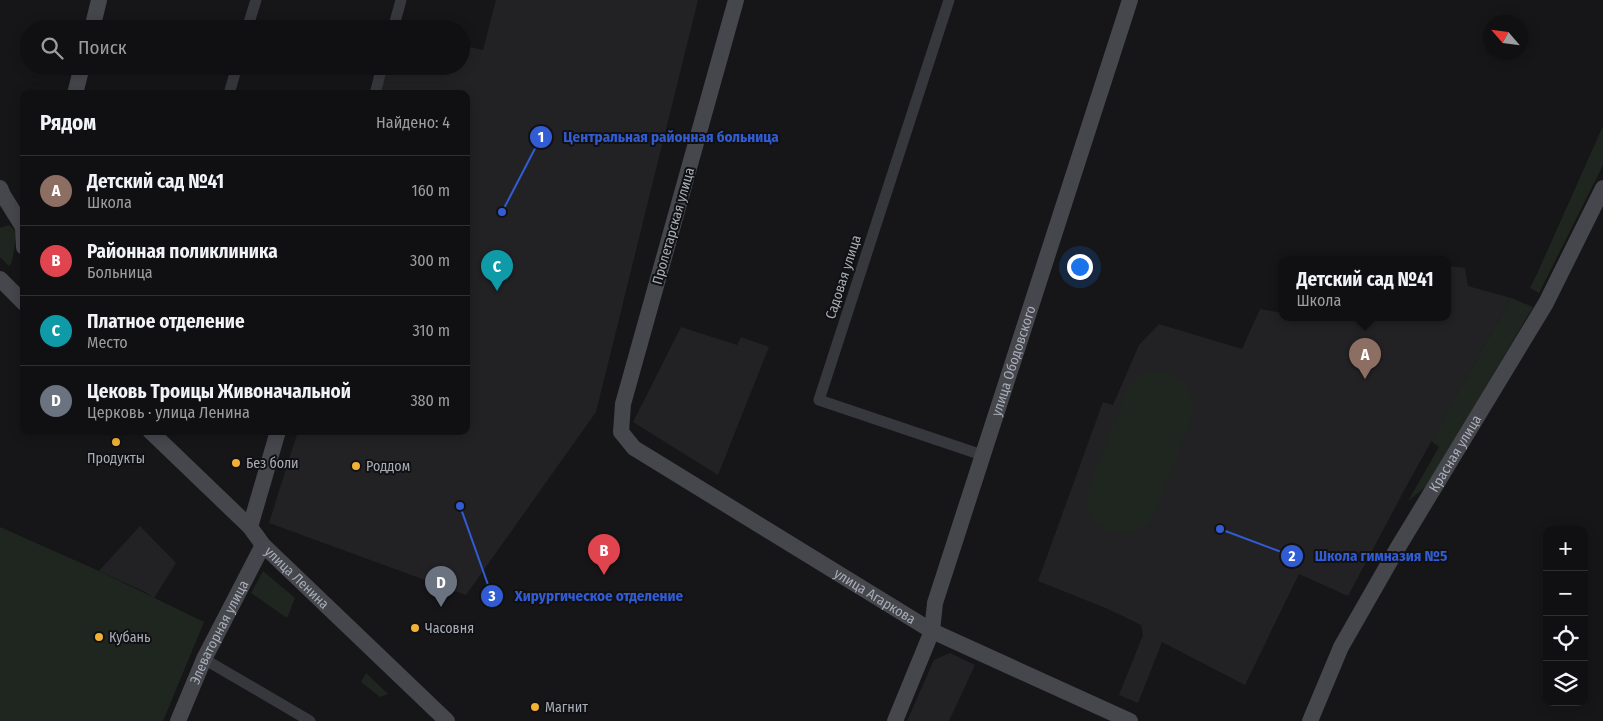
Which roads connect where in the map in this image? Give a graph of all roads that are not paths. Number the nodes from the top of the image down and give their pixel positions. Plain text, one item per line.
1 (99, 0) edge
2 (256, 0) edge
3 (401, 0) edge
4 (736, 0) edge
5 (948, 0) edge
6 (1130, 0) edge
7 (94, 20) edge
8 (250, 20) edge
9 (395, 20) edge
10 (80, 75) edge
11 (233, 75) edge
12 (379, 75) edge
13 (76, 90) edge
14 (229, 90) edge
15 (375, 90) edge
16 (0, 188) edge
17 (1603, 188) edge
18 (12, 210) edge
19 (20, 224) edge
20 (0, 279) edge
21 (20, 299) edge
22 (154, 435) edge
23 (277, 435) edge
24 (634, 448) joint
25 (982, 455) junction
26 (250, 527) junction
27 (263, 545) junction
28 (932, 631) junction
29 (204, 659) junction
30 (178, 721) edge
31 (310, 721) edge
32 (447, 721) edge
33 (895, 721) edge
34 (1130, 721) edge
35 (1310, 721) edge

1 - 7 street
2 - 8 street
3 - 9 street
4 - 24 street, Пролетарская улица
5 - 25 street, Садовая улица
6 - 25 street, улица Ободовского
10 - 13 street
11 - 14 street
12 - 15 street
16 - 18 street
17 - 35 street, Красная улица
18 - 19 street
20 - 21 street
22 - 26 street, улица Ленина
23 - 26 street
24 - 28 street, улица Агаркова
25 - 28 street, улица Ободовского
26 - 27 street, улица Ленина
27 - 29 street, Элеваторная улица
27 - 32 street, улица Ленина
28 - 33 street, улица Ободовского
28 - 34 street, улица Агаркова
29 - 30 street, Элеваторная улица
29 - 31 street

